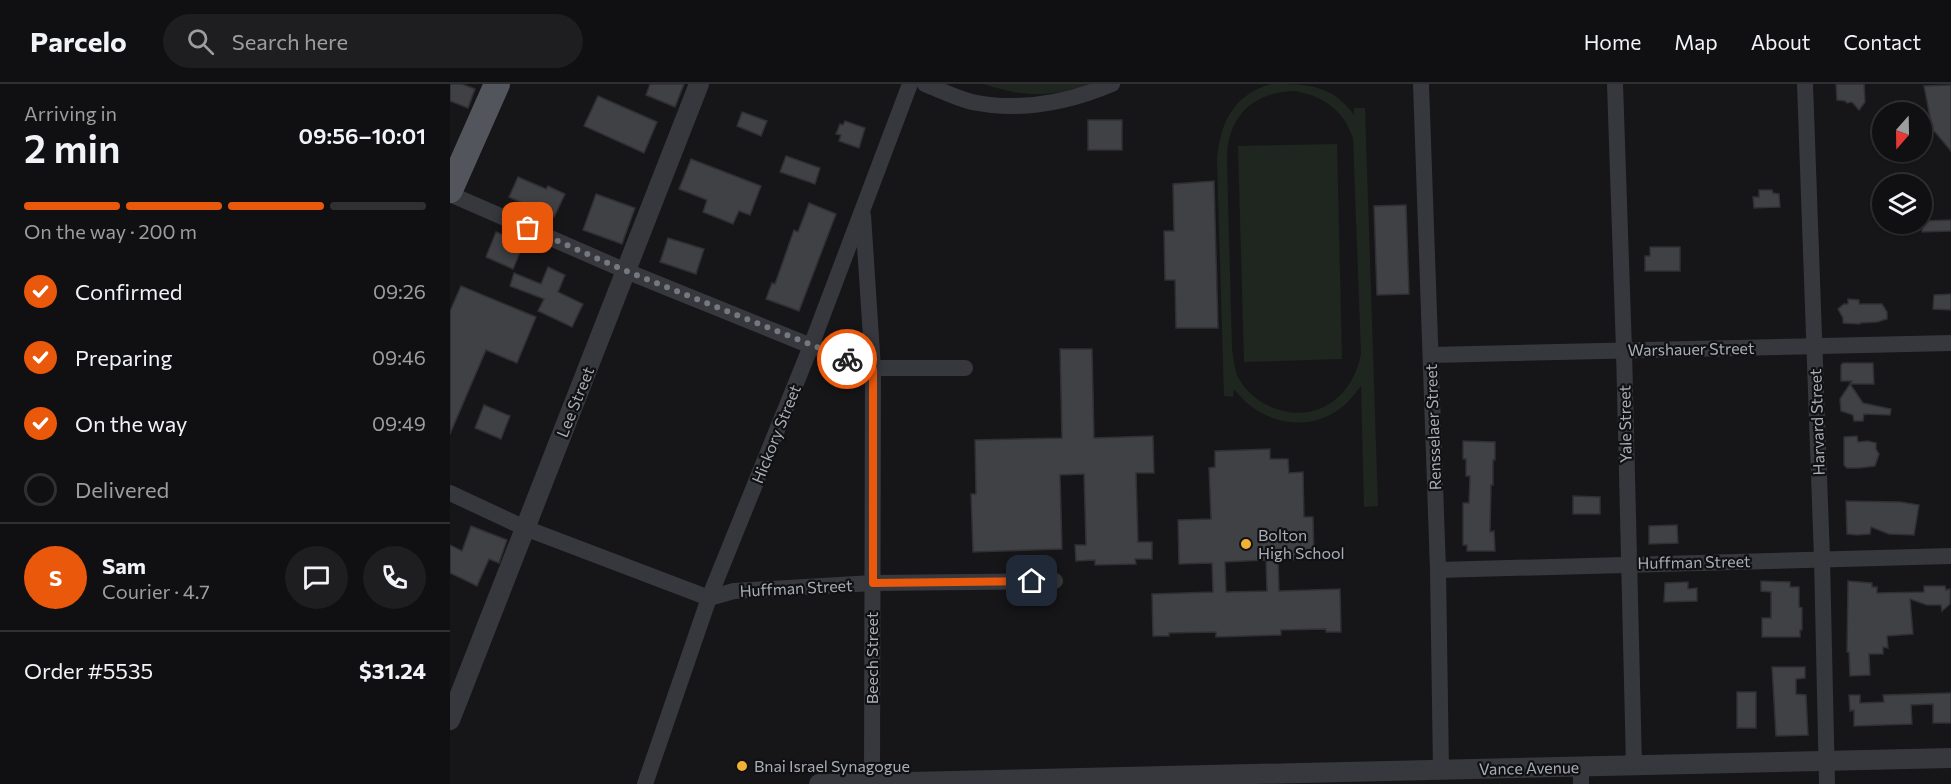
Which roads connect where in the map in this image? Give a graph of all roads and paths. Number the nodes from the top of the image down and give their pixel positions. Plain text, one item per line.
1 (497, 84) edge
2 (699, 84) edge
3 (910, 84) edge
4 (925, 84) edge
5 (1112, 84) edge
6 (1421, 84) edge
7 (1614, 84) edge
8 (1805, 84) edge
9 (450, 192) edge
10 (863, 208) junction
11 (626, 271) junction
12 (1951, 343) edge
13 (812, 346) junction
14 (1814, 346) junction
15 (1624, 350) junction
16 (1431, 355) junction
17 (965, 368) dead end
18 (873, 369) junction
19 (450, 493) edge
20 (525, 528) junction
21 (1951, 556) edge
22 (1822, 559) junction
23 (1629, 564) junction
24 (1438, 570) junction
25 (1055, 581) dead end
26 (873, 583) junction
27 (709, 598) junction
28 (450, 720) edge
29 (1951, 758) edge
30 (1827, 761) junction
31 (1634, 765) junction
32 (1441, 770) junction
33 (1581, 775) edge
34 (1347, 777) edge
35 (1110, 781) edge
36 (872, 783) edge
37 (645, 784) edge
38 (819, 784) edge
39 (1827, 784) edge

1 - 9 main road
2 - 11 street, Lee Street
3 - 10 street, Hickory Street
4 - 5 street
6 - 16 street, Rensselaer Street
7 - 15 street, Yale Street
8 - 14 street, Harvard Street
9 - 11 street
10 - 13 street, Hickory Street
10 - 18 street, Beech Street
11 - 13 street
11 - 20 street, Lee Street
12 - 14 street, Warshauer Street
13 - 18 street
13 - 27 street, Hickory Street
14 - 15 street, Warshauer Street
14 - 22 street, Harvard Street
15 - 16 street, Warshauer Street
15 - 23 street, Yale Street
16 - 24 street, Rensselaer Street
17 - 18 street
18 - 26 street, Beech Street
19 - 20 street
20 - 27 street
20 - 28 street, Lee Street
21 - 22 street, Huffman Street
22 - 23 street, Huffman Street
22 - 30 street, Harvard Street
23 - 24 street, Huffman Street
23 - 31 street, Yale Street
24 - 32 street, Rensselaer Street
25 - 26 street, Huffman Street
26 - 27 street, Huffman Street
26 - 36 street, Beech Street
27 - 37 street, Hickory Street
29 - 30 street, Vance Avenue
30 - 31 street, Vance Avenue
30 - 39 street, Harvard Street
31 - 33 street, Vance Avenue
32 - 33 street, Vance Avenue
32 - 34 street, Vance Avenue
34 - 35 street, Vance Avenue
35 - 36 street, Vance Avenue
36 - 38 street, Vance Avenue

